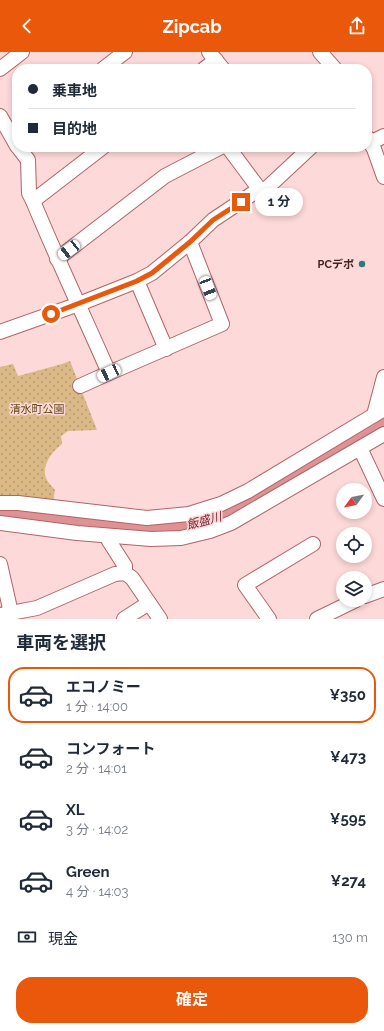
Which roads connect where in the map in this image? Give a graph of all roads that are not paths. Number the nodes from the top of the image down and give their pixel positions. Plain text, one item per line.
1 (22, 52) edge
2 (125, 52) edge
3 (320, 52) edge
4 (109, 64) edge
5 (331, 64) edge
6 (0, 69) edge
7 (0, 116) edge
8 (12, 136) edge
9 (384, 136) edge
10 (372, 139) edge
11 (372, 146) edge
12 (22, 152) edge
13 (97, 152) edge
14 (211, 152) edge
15 (232, 152) edge
16 (306, 152) edge
17 (384, 176) edge
18 (260, 190) junction
19 (33, 201) junction
20 (190, 242) junction
21 (57, 259) junction
22 (137, 281) junction
23 (78, 304) junction
24 (0, 332) edge
25 (166, 349) junction
26 (109, 373) junction
27 (384, 377) edge
28 (80, 386) dead end
29 (379, 412) edge
30 (384, 434) edge
31 (360, 448) junction
32 (384, 499) edge
33 (0, 503) edge
34 (80, 512) junction
35 (0, 523) edge
36 (78, 531) junction
37 (107, 536) junction
38 (313, 544) dead end
39 (0, 564) edge
40 (125, 573) junction
41 (384, 589) edge
42 (372, 593) edge
43 (149, 603) junction
44 (342, 607) edge
45 (5, 614) edge
46 (124, 619) edge
47 (160, 619) edge
48 (269, 619) edge
49 (317, 619) edge

1 - 6 street
2 - 4 street
3 - 5 street
7 - 8 street
9 - 10 street
11 - 17 street
12 - 19 street
13 - 19 street
14 - 21 street
15 - 18 street
16 - 18 street
18 - 20 street
19 - 21 street
20 - 22 street
20 - 25 street
21 - 23 street
22 - 23 street
22 - 25 street
23 - 24 street
23 - 26 street
25 - 26 street
26 - 28 street
27 - 29 street
29 - 34 street
30 - 31 street
31 - 32 street
31 - 37 street
33 - 34 street
34 - 36 street
35 - 36 street
36 - 37 street
37 - 40 street
38 - 48 street
39 - 45 street
40 - 43 street
40 - 45 street
41 - 42 street
43 - 46 street
43 - 47 street
44 - 49 street

